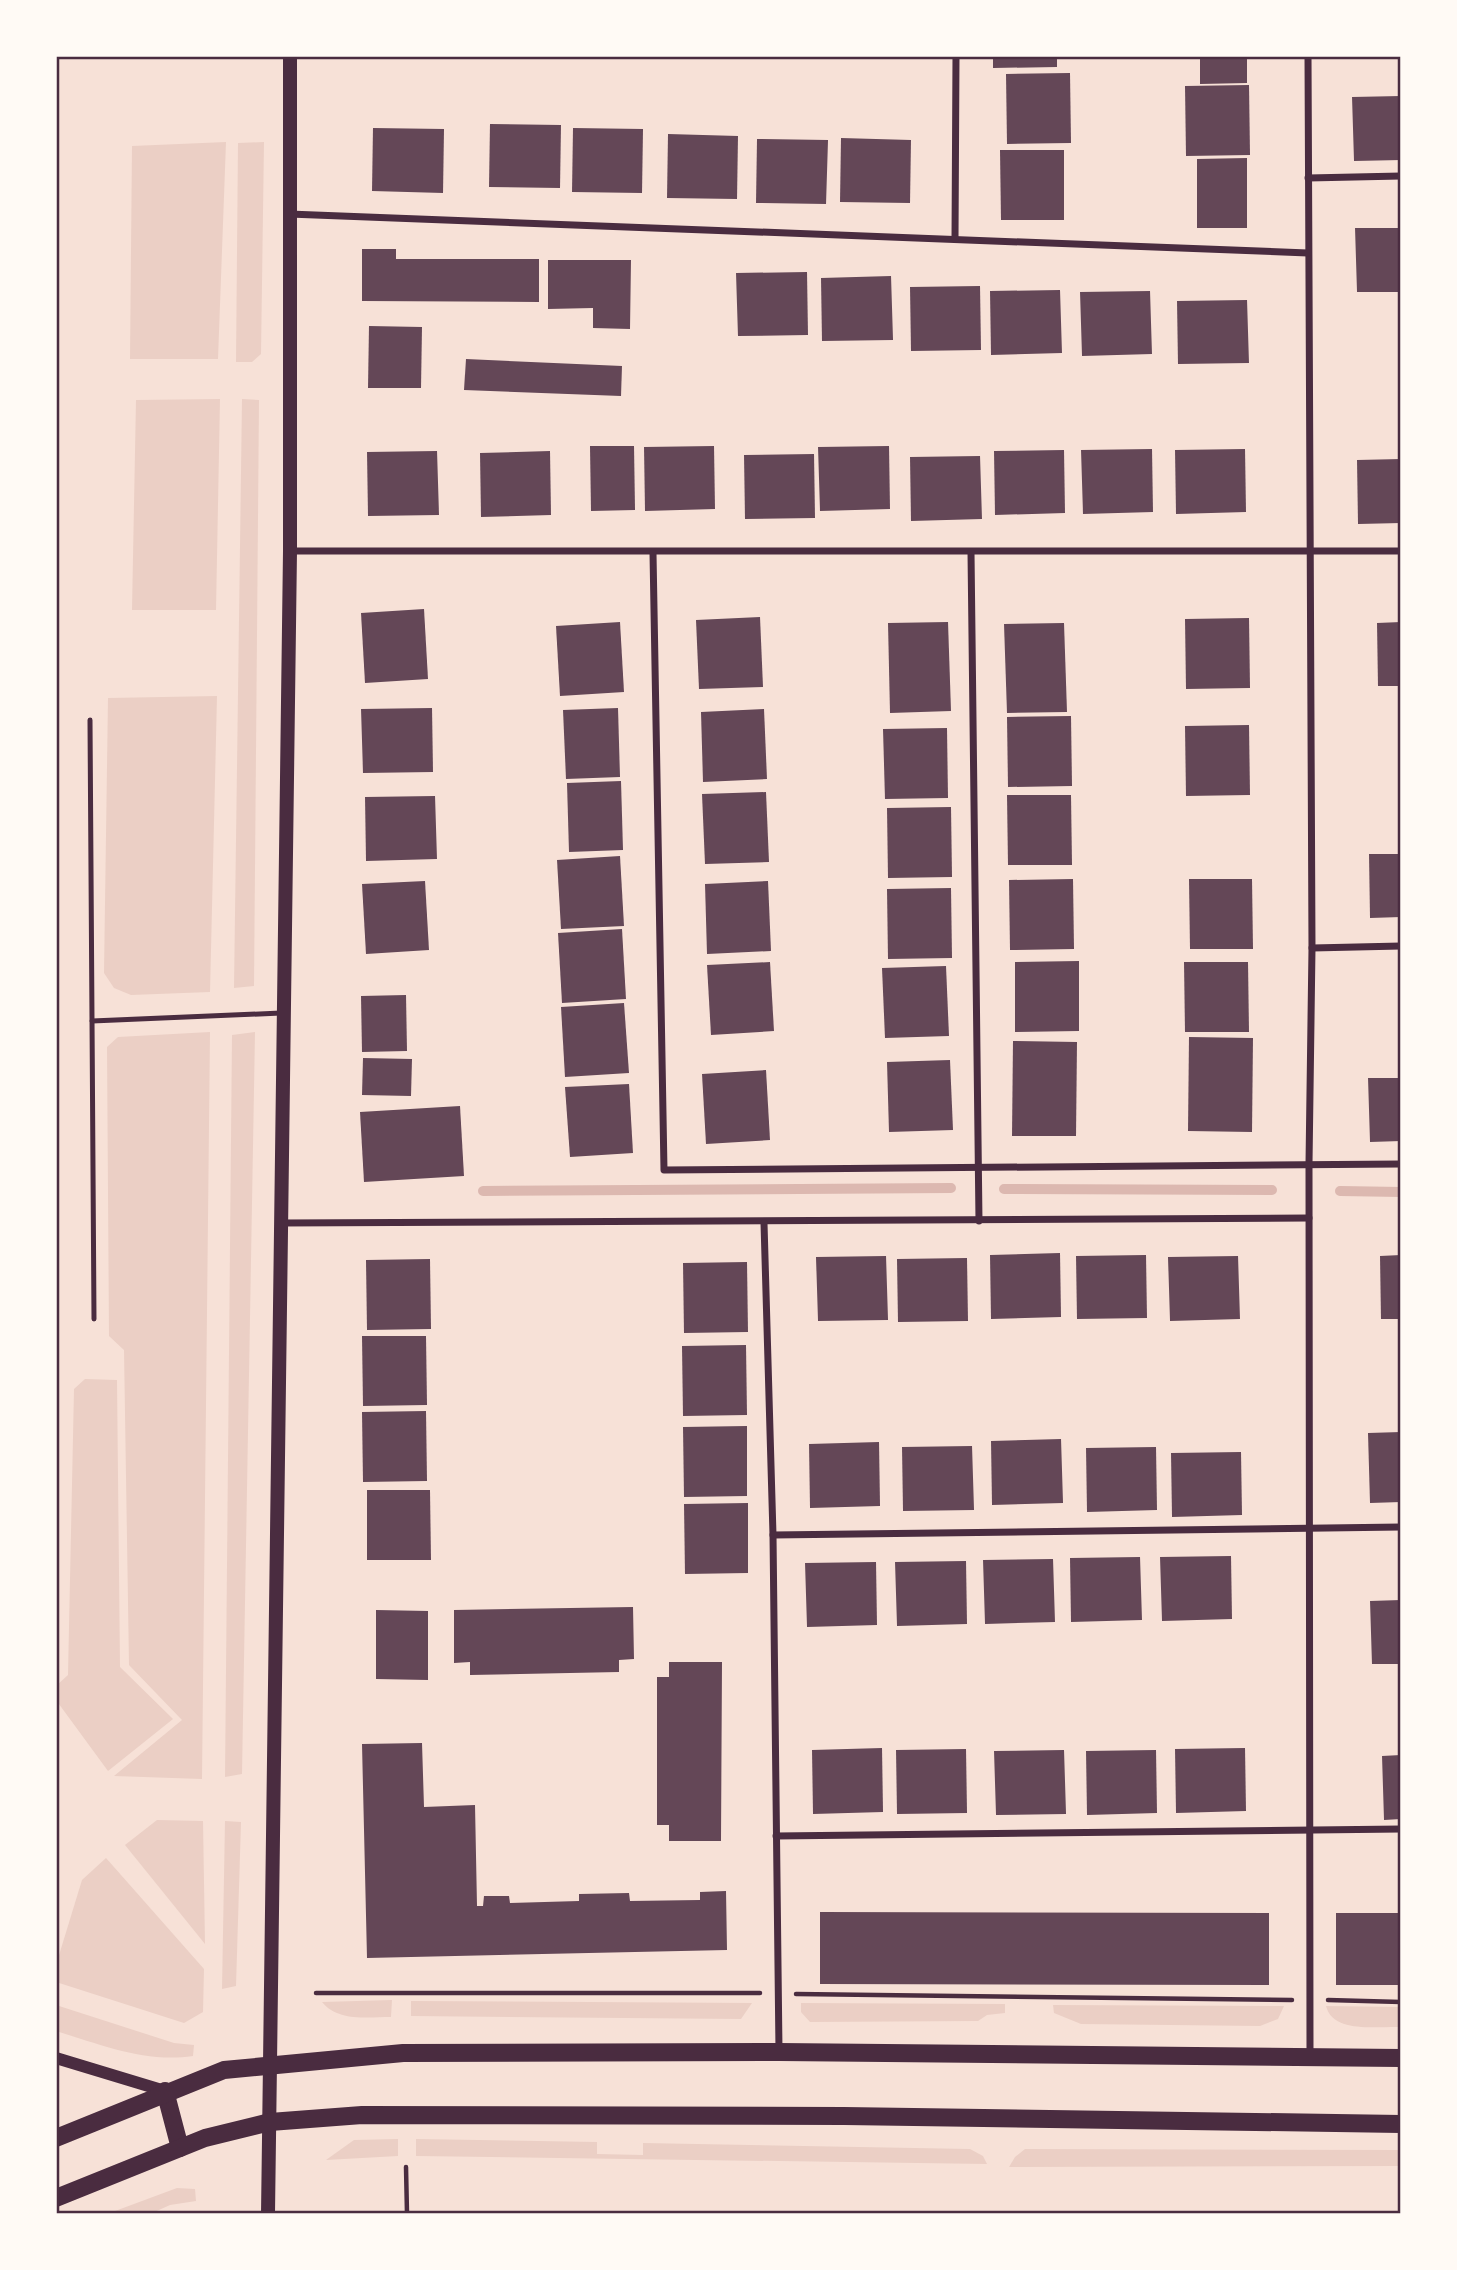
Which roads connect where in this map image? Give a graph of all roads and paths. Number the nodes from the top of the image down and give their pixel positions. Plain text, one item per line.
1 (290, 56) edge
2 (957, 56) edge
3 (1308, 56) edge
4 (1401, 176) edge
5 (1308, 178) junction
6 (289, 214) junction
7 (955, 239) junction
8 (1308, 253) junction
9 (290, 551) junction
10 (1308, 551) junction
11 (1401, 551) edge
12 (971, 552) junction
13 (653, 553) junction
14 (90, 720) dead end
15 (1401, 946) edge
16 (1312, 948) junction
17 (284, 1013) junction
18 (92, 1021) junction
19 (1309, 1164) junction
20 (1401, 1164) edge
21 (978, 1169) junction
22 (1309, 1218) junction
23 (979, 1221) junction
24 (282, 1223) junction
25 (764, 1223) junction
26 (94, 1319) dead end
27 (1309, 1527) junction
28 (1401, 1527) edge
29 (773, 1535) junction
30 (1309, 1829) junction
31 (1401, 1829) edge
32 (776, 1836) junction
33 (316, 1993) dead end
34 (778, 1993) junction
35 (1310, 2000) junction
36 (1401, 2002) edge
37 (779, 2052) junction
38 (1310, 2057) junction
39 (1401, 2057) edge
40 (56, 2058) edge
41 (271, 2063) junction
42 (165, 2091) junction
43 (270, 2122) junction
44 (1401, 2124) edge
45 (56, 2138) edge
46 (180, 2148) junction
47 (406, 2166) dead end
48 (56, 2198) edge
49 (268, 2214) edge
50 (407, 2214) edge

1 - 6 main road
2 - 7 street
3 - 5 street
4 - 5 street
5 - 8 street
6 - 7 street
6 - 9 main road
7 - 8 street
8 - 10 street
9 - 13 street
9 - 17 main road
10 - 11 street
10 - 12 street
10 - 16 street
12 - 13 street
12 - 21 street
13 - 21 street
14 - 18 lane
15 - 16 street
16 - 19 street
17 - 18 lane
17 - 24 main road
18 - 26 lane
19 - 20 street
19 - 21 street
19 - 22 street
21 - 23 street
22 - 23 street
22 - 27 street
23 - 25 street
24 - 25 street
24 - 41 main road
25 - 29 street
27 - 28 street
27 - 29 street
27 - 30 street
29 - 32 street
30 - 31 street
30 - 32 street
30 - 35 street
32 - 34 street
33 - 34 path
34 - 35 path
34 - 37 street
35 - 36 path
35 - 38 street
37 - 38 main road
37 - 41 main road
38 - 39 main road
40 - 42 street
41 - 42 main road
41 - 43 main road
42 - 45 main road
42 - 46 main road
43 - 44 main road
43 - 46 main road
43 - 49 main road
46 - 48 main road
47 - 50 path

